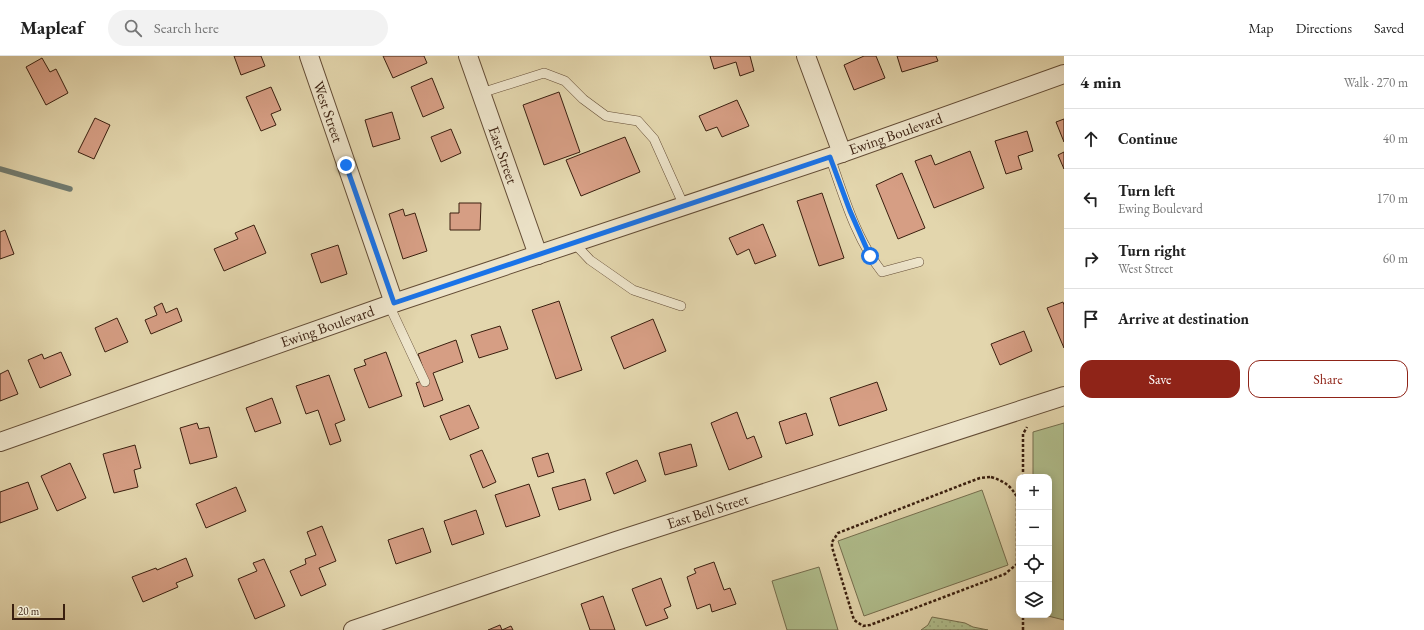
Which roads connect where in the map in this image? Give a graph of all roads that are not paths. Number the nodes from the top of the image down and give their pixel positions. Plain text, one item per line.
1 (309, 56) edge
2 (468, 56) edge
3 (806, 56) edge
4 (1064, 74) edge
5 (481, 93) junction
6 (836, 155) junction
7 (684, 206) junction
8 (574, 243) junction
9 (538, 255) junction
10 (919, 262) dead end
11 (391, 304) junction
12 (681, 306) dead end
13 (425, 382) dead end
14 (1064, 396) edge
15 (0, 442) edge
16 (353, 630) edge

1 - 11 street, West Street
2 - 5 street, East Street
3 - 6 street
4 - 6 street, Ewing Boulevard
5 - 7 lane
5 - 9 street, East Street
6 - 7 street, Ewing Boulevard
6 - 10 lane
7 - 8 street, Ewing Boulevard
8 - 9 street, Ewing Boulevard
8 - 12 lane
9 - 11 street, Ewing Boulevard
11 - 13 lane
11 - 15 street, Ewing Boulevard
14 - 16 street, East Bell Street

